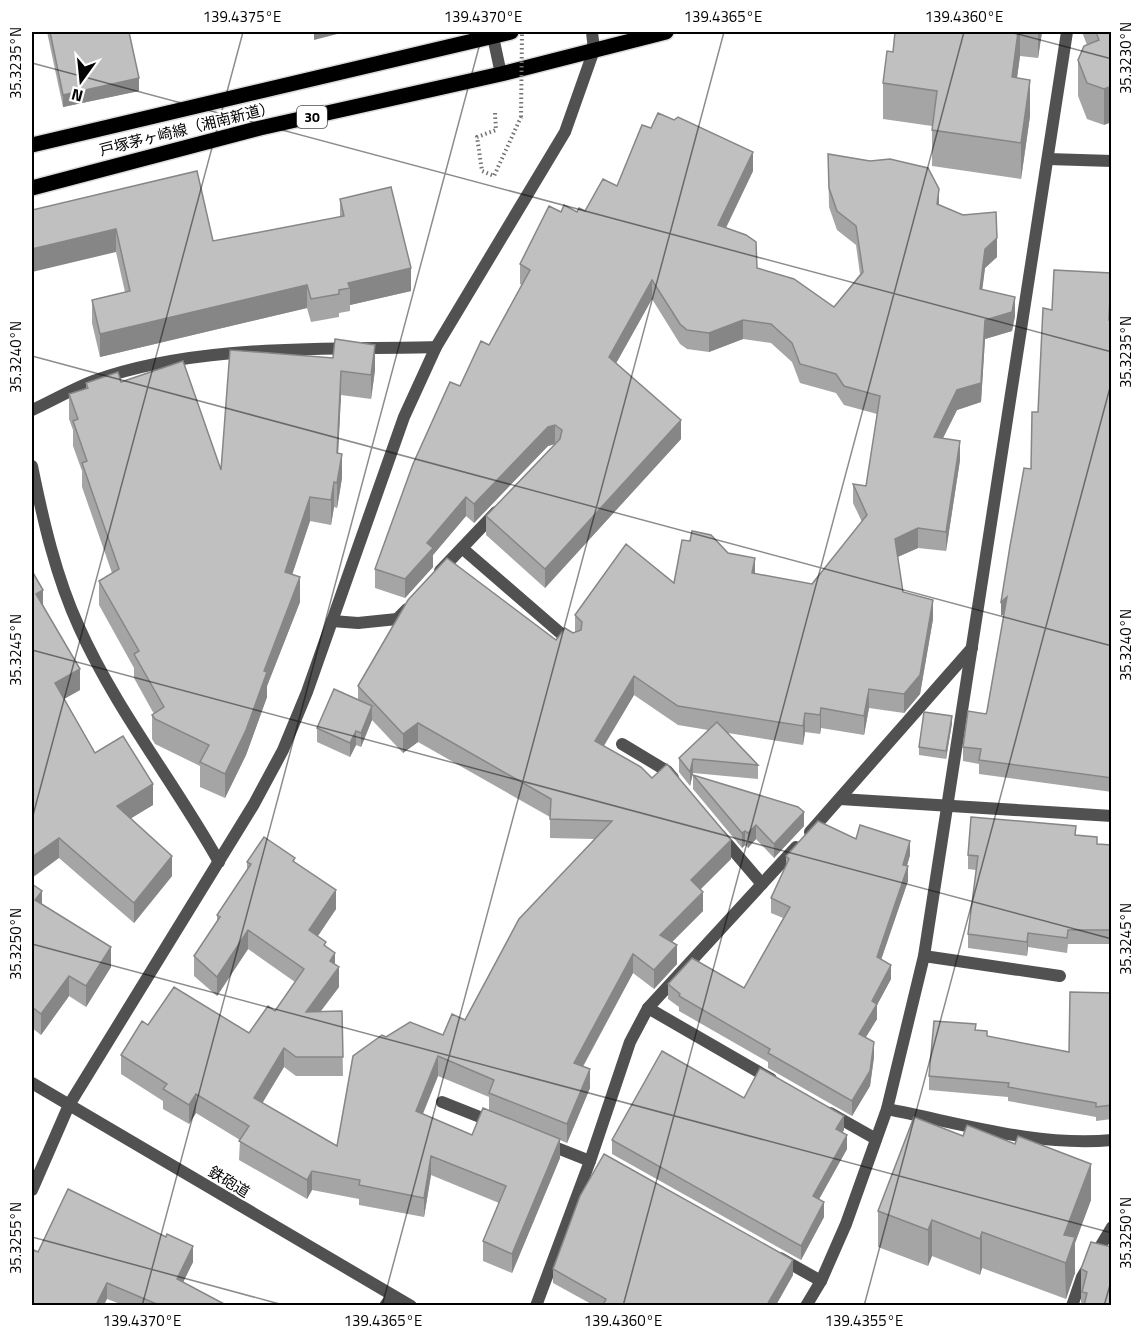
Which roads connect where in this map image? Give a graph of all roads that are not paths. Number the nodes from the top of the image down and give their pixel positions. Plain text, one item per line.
1 (511, 32) edge
2 (592, 32) edge
3 (666, 32) edge
4 (1067, 32) edge
5 (493, 34) edge
6 (594, 50) junction
7 (501, 74) junction
8 (32, 145) edge
9 (1048, 159) junction
10 (1112, 161) edge
11 (32, 188) edge
12 (436, 347) junction
13 (32, 410) edge
14 (32, 466) edge
15 (508, 500) edge
16 (462, 548) junction
17 (433, 579) edge
18 (419, 596) edge
19 (332, 621) junction
20 (574, 645) edge
21 (972, 648) junction
22 (622, 744) dead end
23 (682, 788) edge
24 (840, 799) junction
25 (949, 806) junction
26 (1112, 816) edge
27 (711, 823) edge
28 (219, 862) junction
29 (762, 884) junction
30 (924, 956) junction
31 (1060, 976) dead end
32 (648, 1008) junction
33 (32, 1083) edge
34 (783, 1085) edge
35 (442, 1102) dead end
36 (814, 1103) edge
37 (69, 1105) junction
38 (887, 1109) junction
39 (506, 1127) edge
40 (876, 1139) junction
41 (537, 1140) edge
42 (1112, 1140) edge
43 (596, 1158) junction
44 (32, 1191) edge
45 (1112, 1227) edge
46 (769, 1252) edge
47 (821, 1281) junction
48 (388, 1301) edge
49 (411, 1305) edge
50 (536, 1305) edge
51 (806, 1305) edge
52 (1072, 1305) edge

1 - 5 main road, 戸塚茅ヶ崎線（湘南新道）
2 - 6 street
3 - 6 main road, 戸塚茅ヶ崎線（湘南新道） / 30
4 - 9 street
5 - 7 street
5 - 8 main road, 戸塚茅ヶ崎線（湘南新道）
6 - 7 main road, 戸塚茅ヶ崎線（湘南新道） / 30
6 - 12 street
7 - 11 main road, 戸塚茅ヶ崎線（湘南新道） / 30
9 - 10 street
9 - 21 street
12 - 13 street
12 - 19 street
14 - 28 street
15 - 16 street
16 - 17 street
16 - 20 street
18 - 19 street
19 - 28 street
21 - 24 street
21 - 25 street
22 - 23 street
24 - 25 street
24 - 29 street
25 - 26 street
25 - 30 street
27 - 29 street
28 - 37 street
29 - 32 street
30 - 31 street
30 - 38 street
32 - 34 street
32 - 43 street
33 - 37 street, 鉄砲道
35 - 39 street
36 - 40 street
37 - 44 street
37 - 48 street, 鉄砲道
38 - 40 street
38 - 42 street
40 - 47 street
41 - 43 street
43 - 50 street
45 - 52 street
46 - 47 street
47 - 51 street
48 - 49 street, 鉄砲道

